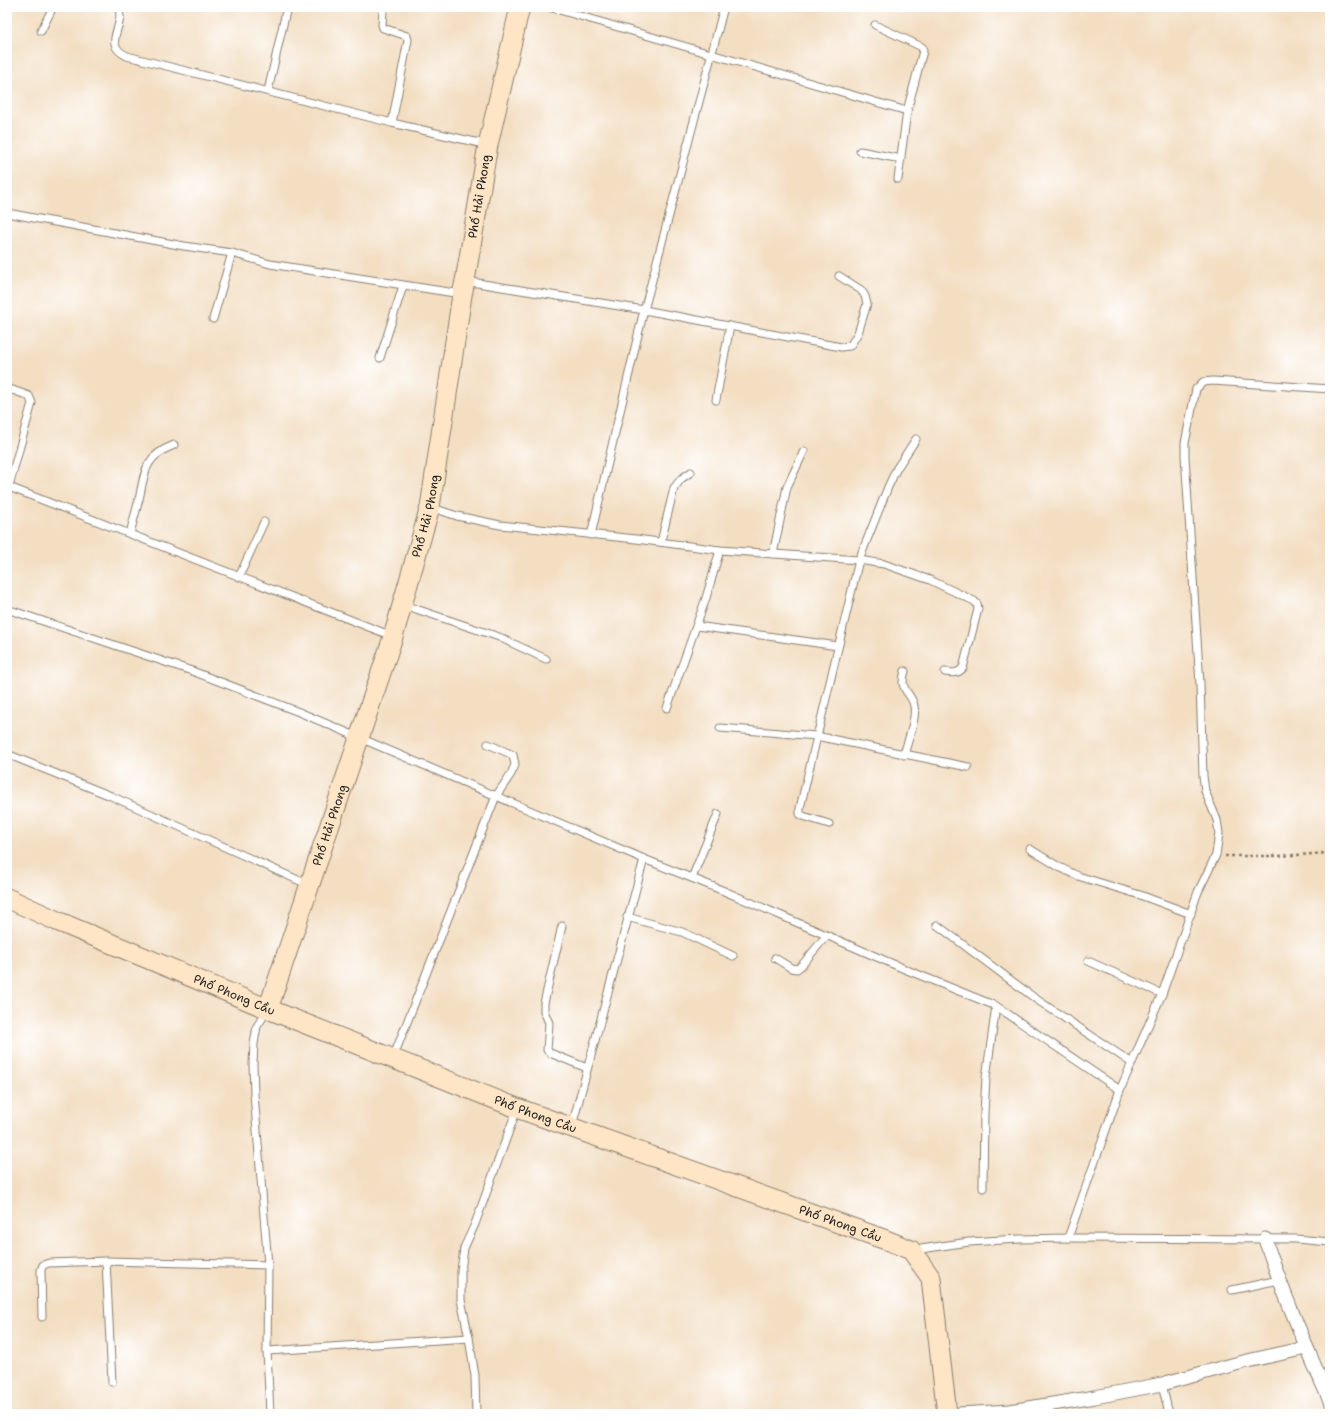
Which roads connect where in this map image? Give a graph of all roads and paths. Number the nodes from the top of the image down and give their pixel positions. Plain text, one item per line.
1 (54, 7) edge
2 (118, 7) edge
3 (287, 7) edge
4 (520, 7) edge
5 (549, 7) edge
6 (724, 7) edge
7 (383, 11) dead end
8 (875, 25) dead end
9 (41, 31) dead end
10 (711, 54) junction
11 (268, 91) junction
12 (907, 111) junction
13 (392, 123) junction
14 (488, 145) junction
15 (860, 151) dead end
16 (901, 159) junction
17 (898, 179) dead end
18 (7, 213) edge
19 (232, 254) junction
20 (839, 276) dead end
21 (403, 286) junction
22 (464, 288) junction
23 (644, 310) junction
24 (213, 319) dead end
25 (730, 326) junction
26 (380, 358) dead end
27 (7, 388) edge
28 (1330, 389) edge
29 (716, 400) dead end
30 (916, 439) dead end
31 (174, 445) dead end
32 (804, 451) dead end
33 (691, 472) dead end
34 (8, 490) edge
35 (428, 511) junction
36 (264, 522) dead end
37 (130, 534) junction
38 (590, 534) junction
39 (662, 542) junction
40 (720, 550) junction
41 (773, 554) junction
42 (859, 560) junction
43 (239, 577) junction
44 (402, 604) junction
45 (7, 609) edge
46 (697, 626) junction
47 (393, 637) junction
48 (838, 646) junction
49 (546, 659) dead end
50 (905, 671) dead end
51 (945, 672) dead end
52 (667, 708) dead end
53 (720, 728) dead end
54 (816, 736) junction
55 (360, 739) junction
56 (488, 744) dead end
57 (7, 754) edge
58 (904, 755) junction
59 (968, 767) dead end
60 (496, 796) junction
61 (718, 814) dead end
62 (829, 824) dead end
63 (1030, 849) dead end
64 (1330, 853) edge
65 (1216, 856) junction
66 (644, 859) junction
67 (692, 878) junction
68 (309, 885) junction
69 (7, 898) edge
70 (1191, 914) junction
71 (627, 917) junction
72 (937, 925) dead end
73 (562, 926) dead end
74 (826, 936) junction
75 (733, 956) dead end
76 (776, 958) dead end
77 (1088, 961) dead end
78 (1162, 994) junction
79 (996, 1006) junction
80 (268, 1009) junction
81 (392, 1058) junction
82 (1131, 1066) junction
83 (587, 1068) junction
84 (1120, 1090) junction
85 (517, 1108) junction
86 (572, 1129) junction
87 (983, 1188) dead end
88 (1068, 1238) junction
89 (1265, 1239) junction
90 (1330, 1242) edge
91 (911, 1250) junction
92 (106, 1261) junction
93 (268, 1265) junction
94 (1279, 1280) junction
95 (1232, 1290) dead end
96 (42, 1317) dead end
97 (469, 1338) junction
98 (1306, 1348) junction
99 (267, 1351) junction
100 (112, 1382) dead end
101 (1162, 1384) junction
102 (1330, 1400) edge
103 (1010, 1412) edge
104 (270, 1414) edge
105 (476, 1414) edge
106 (947, 1414) edge
107 (959, 1414) edge
108 (1169, 1414) edge

1 - 9 lane
2 - 11 lane
3 - 11 lane
4 - 14 street, Phố Hải Phong
5 - 10 lane
6 - 10 lane
7 - 13 lane
8 - 12 lane
10 - 12 lane
10 - 23 lane
11 - 13 lane
12 - 16 lane
13 - 14 lane
14 - 22 street, Phố Hải Phong
15 - 16 lane
16 - 17 lane
18 - 19 lane
19 - 21 lane
19 - 24 lane
20 - 25 lane
21 - 22 lane
21 - 26 lane
22 - 23 lane
22 - 35 street, Phố Hải Phong
23 - 25 lane
23 - 38 lane
25 - 29 lane
27 - 34 lane
28 - 65 lane
30 - 42 lane
31 - 37 lane
32 - 41 lane
33 - 39 lane
34 - 37 lane
35 - 38 lane
35 - 44 street, Phố Hải Phong
36 - 43 lane
37 - 43 lane
38 - 39 lane
39 - 40 lane
40 - 41 lane
40 - 46 lane
41 - 42 lane
42 - 48 lane
42 - 51 lane
43 - 47 lane
44 - 47 street, Phố Hải Phong
44 - 49 lane
45 - 55 lane
46 - 48 lane
46 - 52 lane
47 - 55 street, Phố Hải Phong
48 - 54 lane
50 - 58 lane
53 - 54 lane
54 - 58 lane
54 - 62 lane
55 - 60 lane
55 - 68 street, Phố Hải Phong
56 - 60 lane
57 - 68 lane
58 - 59 lane
60 - 66 lane
60 - 81 lane
61 - 67 lane
63 - 70 lane
64 - 65 path
65 - 70 lane
66 - 67 lane
66 - 71 lane
67 - 74 lane
68 - 80 street, Phố Hải Phong
69 - 80 street, Phố Phong Cầu
70 - 78 lane
71 - 75 lane
71 - 83 lane
72 - 82 lane
73 - 83 lane
74 - 76 lane
74 - 79 lane
77 - 78 lane
78 - 82 lane
79 - 84 lane
79 - 87 lane
80 - 81 street, Phố Phong Cầu
80 - 93 lane
81 - 85 street, Phố Phong Cầu
82 - 84 lane
83 - 86 lane
84 - 88 lane
85 - 86 street, Phố Phong Cầu
85 - 97 lane
86 - 91 street, Phố Phong Cầu
88 - 89 lane
88 - 91 lane
89 - 90 lane
89 - 94 street
91 - 106 street
92 - 93 lane
92 - 96 lane
92 - 100 lane
93 - 99 lane
94 - 95 lane
94 - 98 street
97 - 99 lane
97 - 105 lane
98 - 101 street
98 - 102 street
99 - 104 lane
101 - 103 street
101 - 108 lane
103 - 107 street

